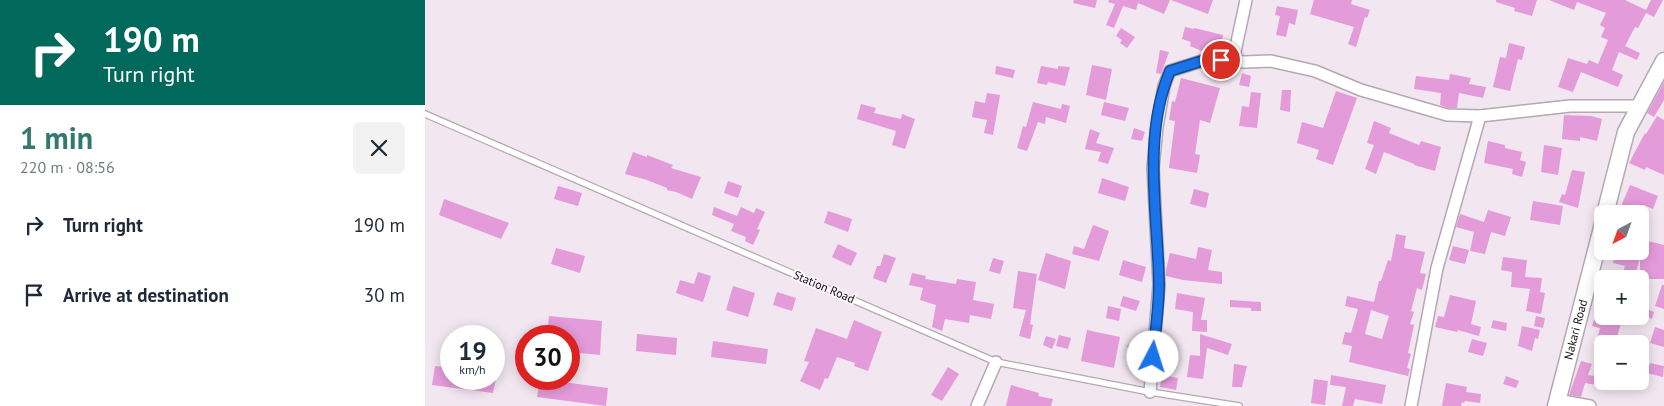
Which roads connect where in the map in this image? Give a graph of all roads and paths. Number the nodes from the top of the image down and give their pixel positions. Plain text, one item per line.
1 (1246, 0) edge
2 (1233, 61) junction
3 (1664, 61) edge
4 (1640, 106) junction
5 (425, 114) edge
6 (1480, 116) junction
7 (1607, 205) edge
8 (1594, 258) edge
9 (996, 362) junction
10 (1149, 392) junction
11 (1556, 403) edge
12 (977, 406) edge
13 (1239, 406) edge
14 (1411, 406) edge
15 (1591, 406) edge

1 - 2 street
2 - 6 street
2 - 10 street
3 - 4 street
4 - 6 street
4 - 7 street
5 - 9 lane, Station Road
6 - 14 street
8 - 11 street, Nakari Road
9 - 10 lane, Station Road
9 - 12 street
10 - 13 lane, Station Road
11 - 15 street

